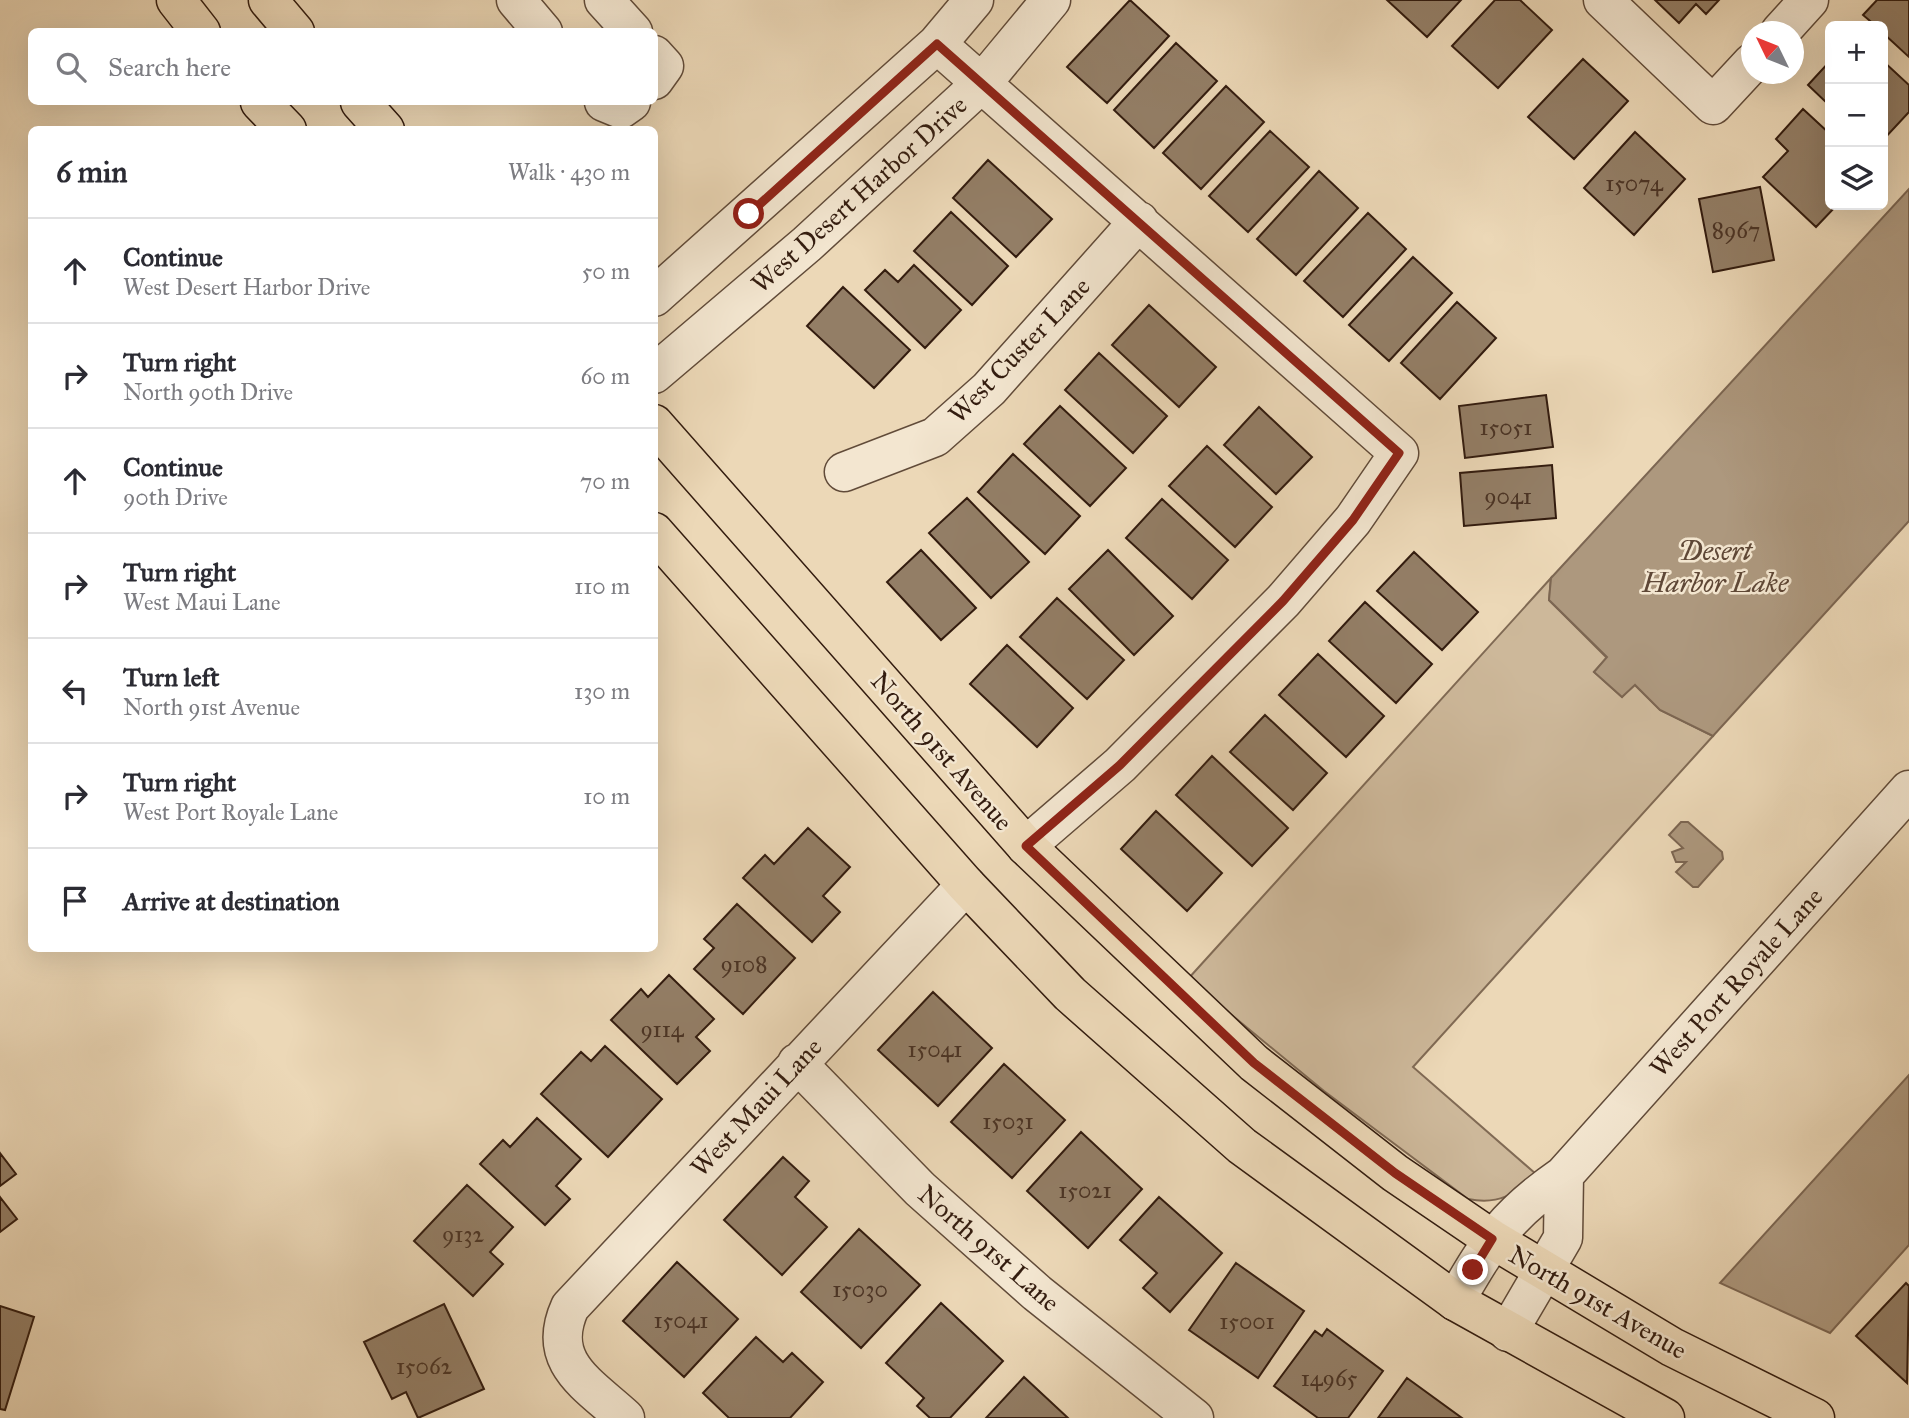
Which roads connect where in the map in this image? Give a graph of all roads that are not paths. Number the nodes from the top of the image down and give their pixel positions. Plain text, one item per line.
1 (176, 0) edge
2 (268, 0) edge
3 (516, 0) edge
4 (604, 0) edge
5 (974, 0) edge
6 (1051, 0) edge
7 (1603, 0) edge
8 (1809, 0) edge
9 (1790, 21) edge
10 (198, 28) edge
11 (292, 28) edge
12 (539, 28) edge
13 (629, 28) edge
14 (937, 44) junction
15 (1741, 75) edge
16 (983, 82) junction
17 (263, 105) edge
18 (362, 105) edge
19 (610, 105) edge
20 (627, 105) edge
21 (283, 126) edge
22 (381, 126) edge
23 (1139, 221) junction
24 (658, 293) edge
25 (658, 371) edge
26 (658, 429) edge
27 (844, 472) dead end
28 (658, 537) edge
29 (1909, 790) edge
30 (1026, 846) junction
31 (966, 884) junction
32 (797, 1063) junction
33 (1564, 1175) junction
34 (1492, 1239) junction
35 (1543, 1272) junction
36 (1455, 1301) junction
37 (1508, 1332) junction
38 (1183, 1415) edge
39 (625, 1418) edge
40 (1665, 1418) edge
41 (1815, 1418) edge

1 - 10 main road
2 - 11 main road
3 - 12 street
4 - 13 street
5 - 14 street
6 - 16 street, West Desert Harbor Drive
7 - 15 street
8 - 9 street
14 - 16 street
14 - 24 street
16 - 23 street
16 - 25 street, West Desert Harbor Drive
17 - 21 main road
18 - 22 main road
19 - 20 street
23 - 27 street, West Custer Lane
23 - 30 street
26 - 30 main road, North 91st Avenue
28 - 31 main road
29 - 33 street, West Port Royale Lane
30 - 34 main road, North 91st Avenue
31 - 32 street, West Maui Lane
31 - 36 main road
32 - 38 street, North 91st Lane
32 - 39 street, West Maui Lane
33 - 34 street, West Port Royale Lane
33 - 35 street
34 - 35 main road, North 91st Avenue
34 - 36 street, West Port Royale Lane
35 - 37 street
35 - 41 main road, North 91st Avenue
36 - 37 main road
37 - 40 main road

